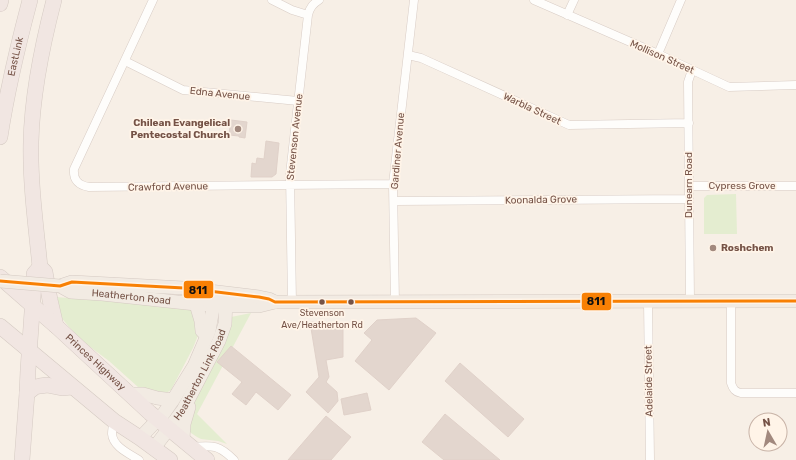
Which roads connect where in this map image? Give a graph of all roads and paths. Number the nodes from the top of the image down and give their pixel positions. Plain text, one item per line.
1 (1, 0) edge
2 (30, 0) edge
3 (54, 0) edge
4 (153, 0) edge
5 (272, 0) edge
6 (319, 0) edge
7 (414, 0) edge
8 (534, 0) edge
9 (574, 0) edge
10 (681, 0) edge
11 (0, 4) edge
12 (308, 15) junction
13 (567, 15) junction
14 (658, 54) junction
15 (408, 55) junction
16 (125, 61) junction
17 (692, 70) junction
18 (796, 86) edge
19 (298, 101) junction
20 (689, 123) junction
21 (0, 137) edge
22 (393, 184) junction
23 (290, 185) junction
24 (689, 186) junction
25 (796, 186) edge
26 (689, 199) junction
27 (394, 201) junction
28 (40, 267) junction
29 (0, 277) edge
30 (0, 281) edge
31 (68, 287) junction
32 (220, 299) junction
33 (648, 301) junction
34 (690, 301) junction
35 (732, 301) junction
36 (796, 301) edge
37 (292, 303) junction
38 (395, 303) junction
39 (196, 304) junction
40 (32, 305) junction
41 (0, 326) edge
42 (56, 326) junction
43 (207, 336) junction
44 (29, 350) junction
45 (72, 387) junction
46 (27, 393) junction
47 (796, 393) edge
48 (130, 394) junction
49 (189, 399) junction
50 (173, 400) junction
51 (114, 421) junction
52 (164, 424) junction
53 (140, 438) junction
54 (187, 443) junction
55 (154, 448) junction
56 (22, 460) edge
57 (139, 460) edge
58 (170, 460) edge
59 (208, 460) edge
60 (234, 460) edge
61 (650, 460) edge

1 - 11 highway
2 - 21 highway, EastLink
3 - 28 highway
4 - 16 street
5 - 12 street
6 - 12 street, Stevenson Avenue
7 - 15 street, Gardiner Avenue
8 - 13 street, Mollison Street
9 - 13 street
10 - 14 street
12 - 19 street, Stevenson Avenue
13 - 14 street, Mollison Street
14 - 17 street, Mollison Street
15 - 20 street, Warbla Street
15 - 22 street, Gardiner Avenue
16 - 19 street, Edna Avenue
16 - 23 street, Crawford Avenue
17 - 18 street, Mollison Street
17 - 20 street, Dunearn Road
19 - 23 street, Stevenson Avenue
20 - 24 street, Dunearn Road
22 - 23 street, Crawford Avenue
22 - 27 street, Gardiner Avenue
23 - 37 street, Stevenson Avenue
24 - 25 street, Cypress Grove
24 - 26 street, Dunearn Road
26 - 27 street, Koonalda Grove
26 - 34 street, Dunearn Road
27 - 38 street, Gardiner Avenue
28 - 40 highway
28 - 42 highway
29 - 40 highway, Princes Highway
30 - 31 main road, Heatherton Road, bridge
31 - 32 main road, Heatherton Road
31 - 39 main road, Heatherton Road
32 - 37 main road, Heatherton Road
32 - 39 main road, Heatherton Road
32 - 43 main road, Heatherton Link Road
32 - 49 main road, Heatherton Link Road
33 - 34 main road, Heatherton Road
33 - 38 main road, Heatherton Road
33 - 61 street, Adelaide Street
34 - 35 main road, Heatherton Road
35 - 36 main road, Heatherton Road
35 - 47 street
37 - 38 main road, Heatherton Road
39 - 43 main road
40 - 42 highway, Princes Highway
40 - 44 highway
41 - 44 highway
42 - 48 highway, Princes Highway
43 - 50 main road, Heatherton Link Road
44 - 45 highway
44 - 46 highway
45 - 46 highway
45 - 51 highway
46 - 56 highway
48 - 50 main road
48 - 52 highway, Princes Highway
49 - 52 main road, Heatherton Link Road
49 - 54 main road
50 - 52 main road, Heatherton Link Road
51 - 53 highway
51 - 57 street
52 - 53 main road, Heatherton Link Road
52 - 54 highway, Princes Highway
52 - 55 main road, Heatherton Link Road
53 - 55 highway
54 - 59 highway, Princes Highway
54 - 60 street
55 - 58 highway

